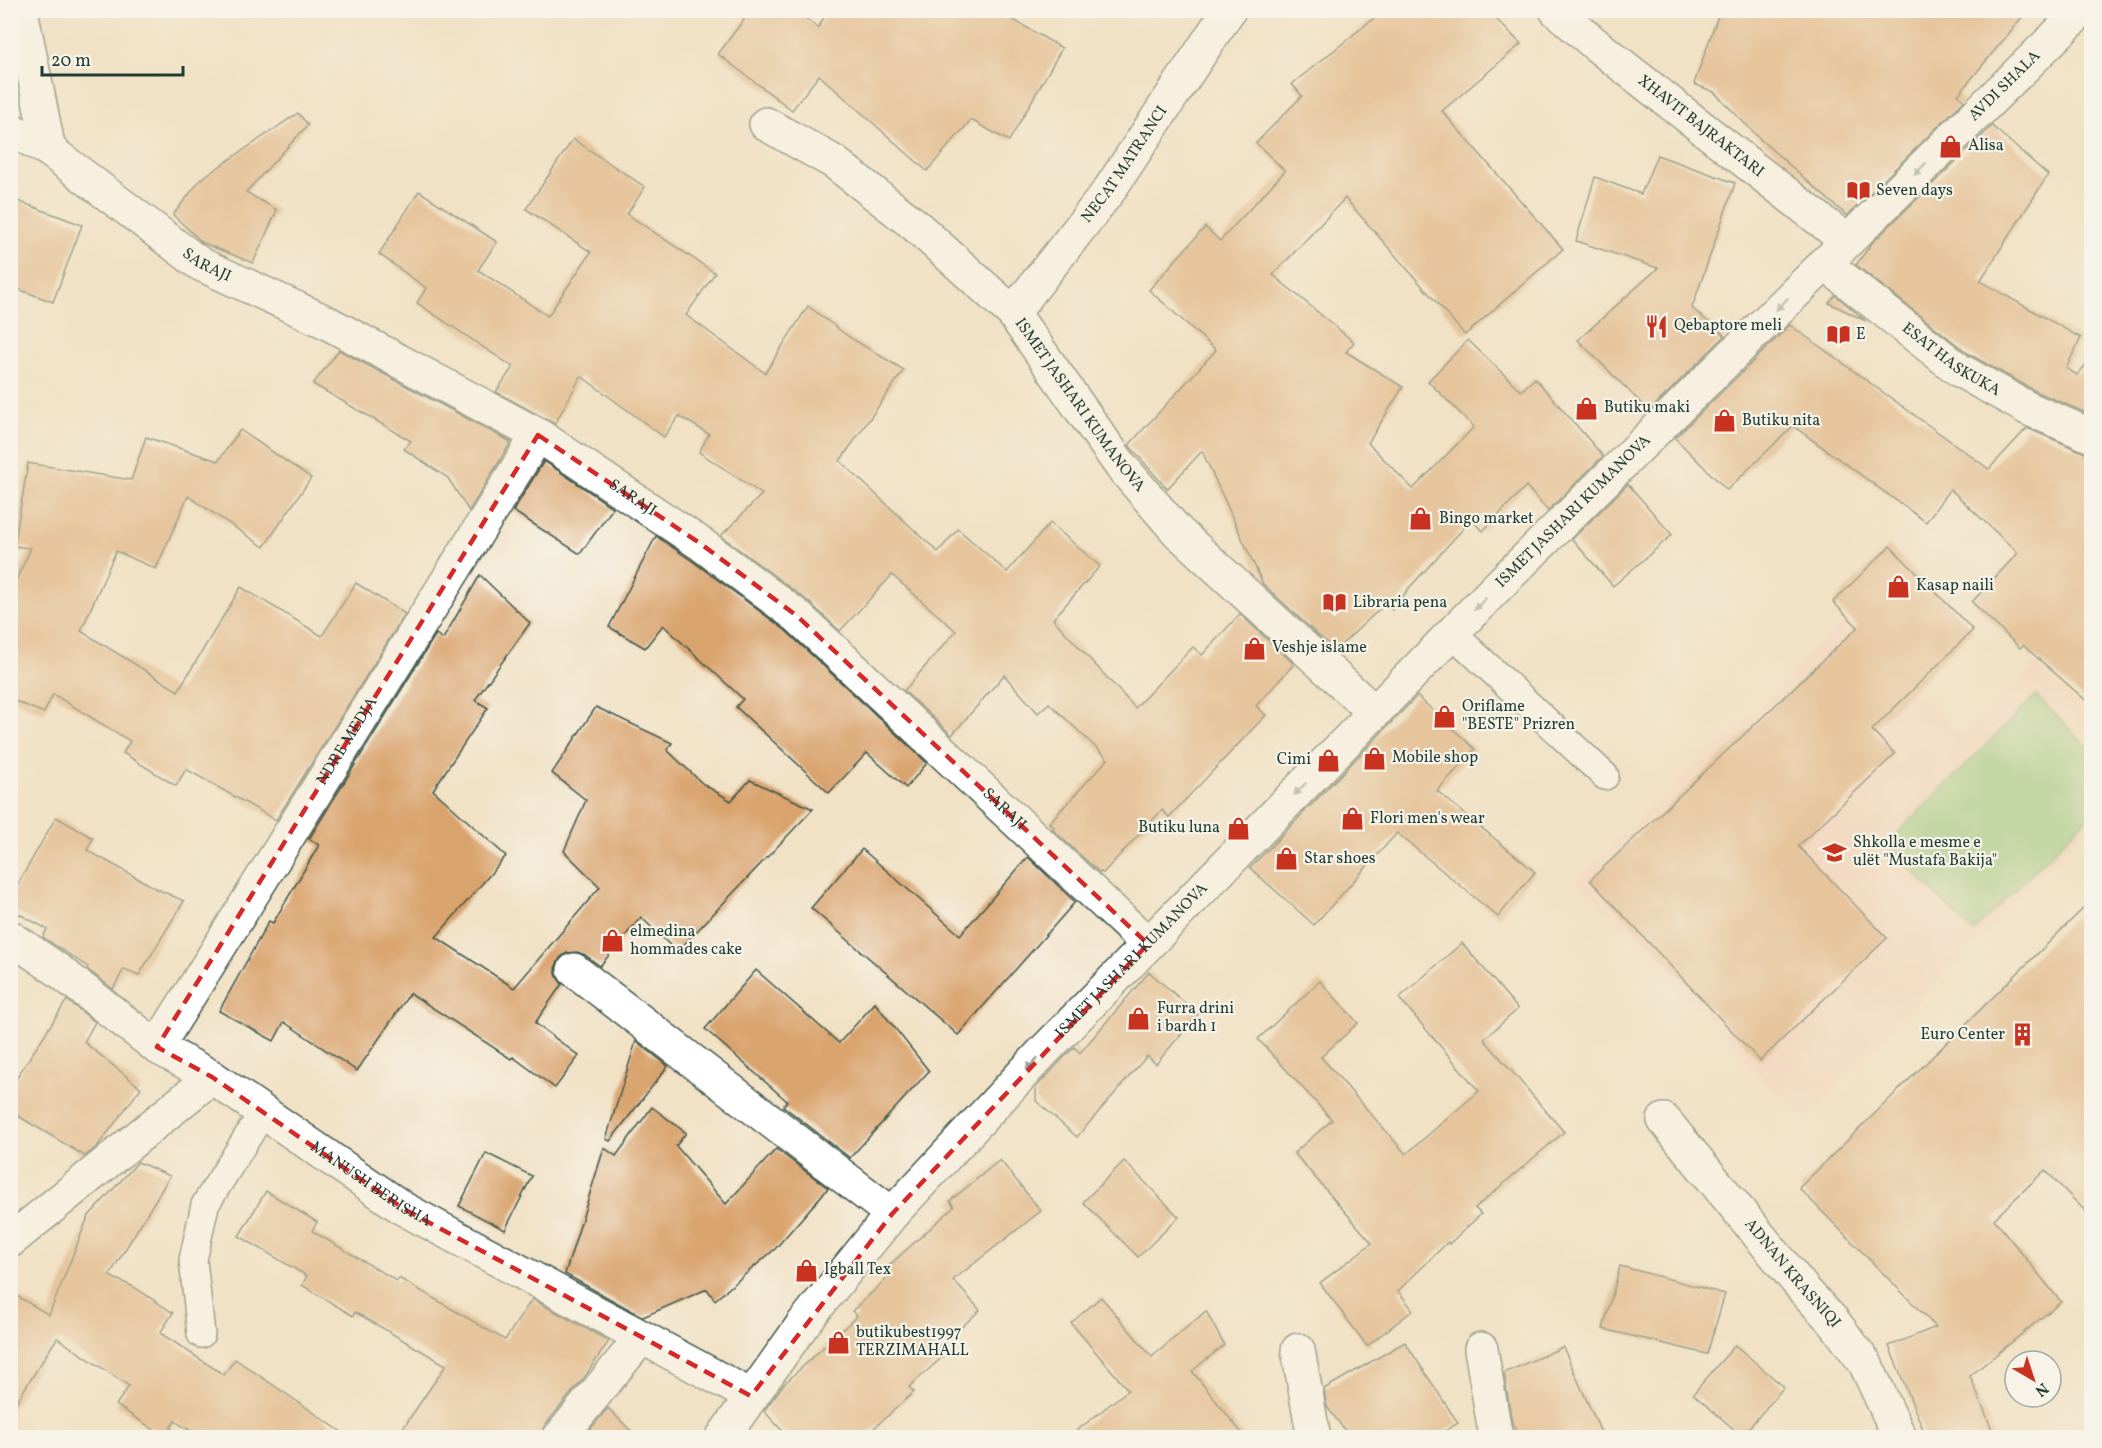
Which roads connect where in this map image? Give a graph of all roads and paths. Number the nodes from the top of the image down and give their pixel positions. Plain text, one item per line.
1 (21, 10) edge
2 (1229, 10) edge
3 (1556, 10) edge
4 (2082, 10) edge
5 (766, 124) dead end
6 (10, 129) edge
7 (10, 144) edge
8 (49, 150) junction
9 (1836, 252) junction
10 (1013, 313) junction
11 (538, 435) junction
12 (2091, 436) edge
13 (1452, 633) junction
14 (1374, 712) junction
15 (1605, 776) dead end
16 (10, 937) edge
17 (1148, 945) junction
18 (574, 970) dead end
19 (157, 1047) junction
20 (212, 1077) junction
21 (263, 1112) junction
22 (1664, 1120) dead end
23 (892, 1214) junction
24 (10, 1241) edge
25 (201, 1334) dead end
26 (641, 1338) junction
27 (1481, 1349) dead end
28 (1298, 1350) dead end
29 (751, 1396) junction
30 (559, 1437) edge
31 (722, 1437) edge
32 (1314, 1437) edge
33 (1496, 1437) edge
34 (1900, 1437) edge

1 - 8 street
2 - 10 street, NECAT MATRANCI
3 - 9 street, XHAVIT BAJRAKTARI
4 -> 9 street, AVDI SHALA
5 - 10 street, ISMET JASHARI KUMANOVA
6 - 8 street, SARAJI
7 - 8 street
8 - 11 street, SARAJI
9 - 12 street, ESAT HASKUKA
9 -> 13 street, ISMET JASHARI KUMANOVA
10 - 14 street, ISMET JASHARI KUMANOVA
11 - 17 street, SARAJI
11 - 19 street, NDRE MEDJA
13 - 14 street, ISMET JASHARI KUMANOVA
13 - 15 lane
14 -> 17 street, ISMET JASHARI KUMANOVA
16 - 19 street, MANUSH BERISHA
17 -> 23 street, ISMET JASHARI KUMANOVA
18 - 23 street
19 - 20 street, MANUSH BERISHA
20 - 21 street, MANUSH BERISHA
20 - 24 street
21 - 25 lane
21 - 26 street, MANUSH BERISHA
22 - 34 street, ADNAN KRASNIQI
23 - 29 street, ISMET JASHARI KUMANOVA
26 - 29 street, MANUSH BERISHA
26 - 30 street
27 - 33 street
28 - 32 street
29 - 31 street, ISMET JASHARI KUMANOVA

